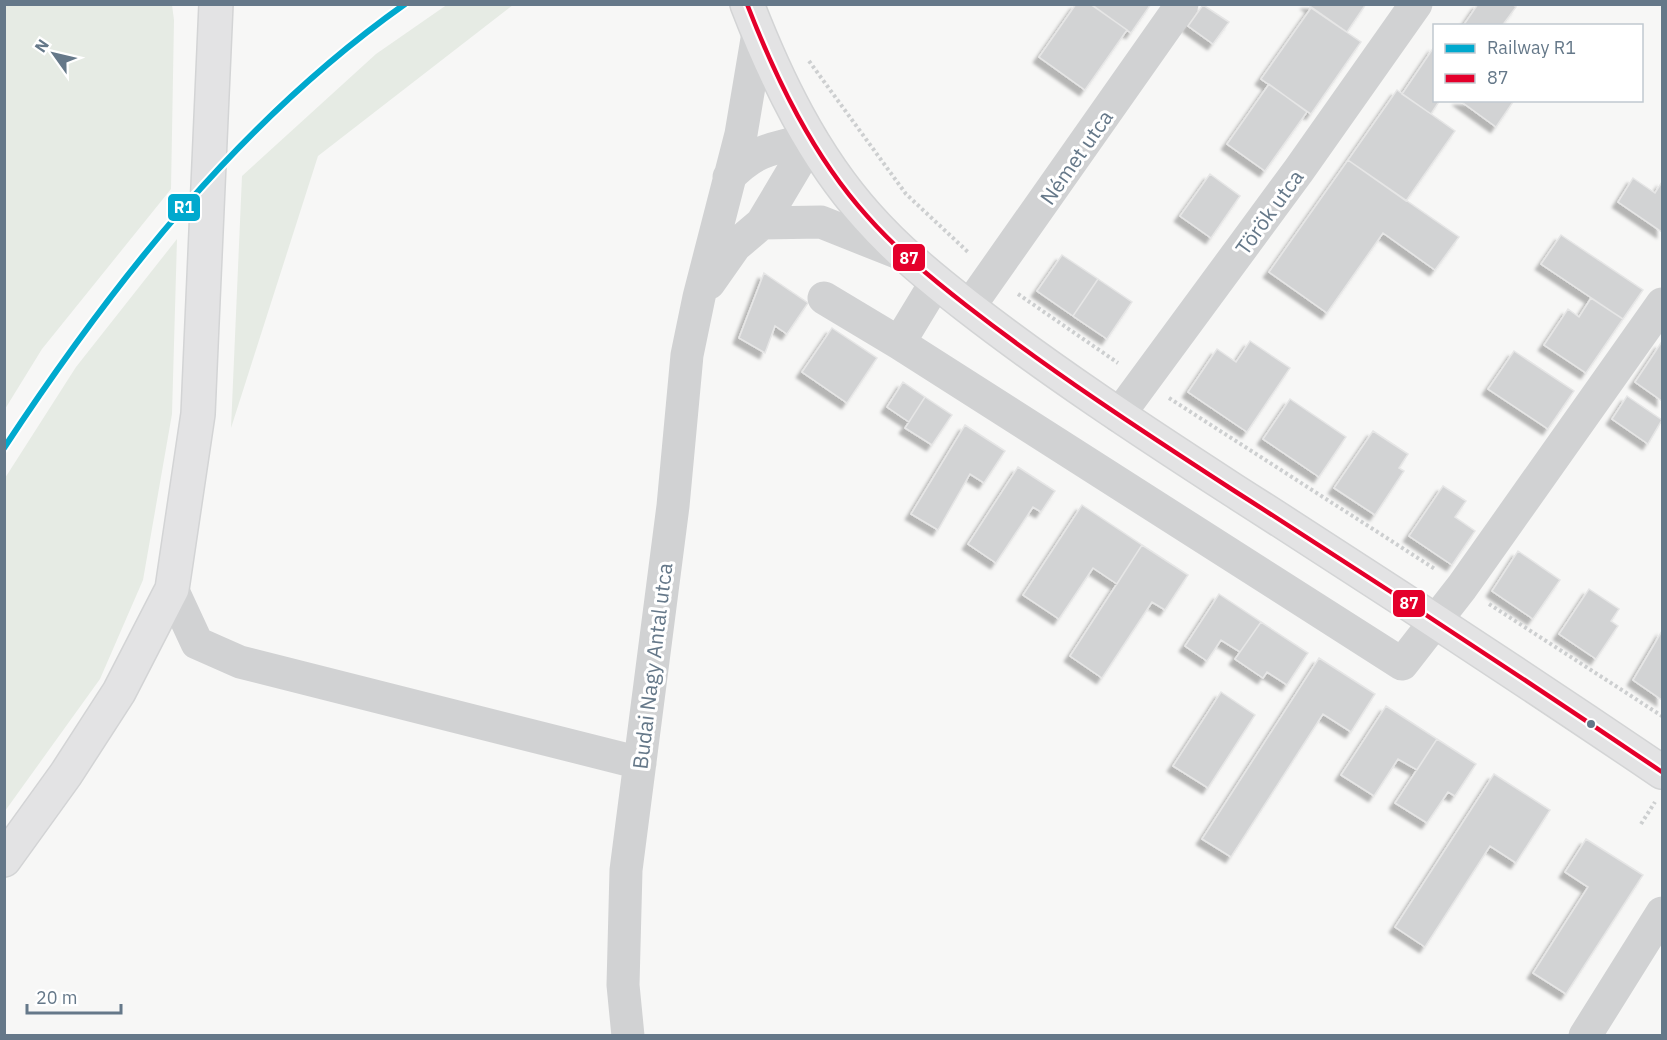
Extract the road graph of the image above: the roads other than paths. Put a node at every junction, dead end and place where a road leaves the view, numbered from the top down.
1 (216, 4) edge
2 (1182, 4) edge
3 (1416, 4) edge
4 (753, 19) edge
5 (812, 139) junction
6 (729, 177) junction
7 (762, 224) junction
8 (904, 255) junction
9 (936, 282) junction
10 (699, 297) junction
11 (824, 298) dead end
12 (1662, 303) edge
13 (969, 307) junction
14 (899, 343) junction
15 (1118, 416) junction
16 (172, 589) junction
17 (1437, 621) junction
18 (640, 763) junction
19 (1660, 785) edge
20 (4, 860) edge
21 (1662, 913) edge
22 (628, 1035) edge
23 (1585, 1035) edge

1 - 16 main road
2 - 13 street, Német utca
3 - 15 street, Török utca
4 - 5 main road
4 - 6 street, Budai Nagy Antal utca
5 - 6 street
5 - 7 street, Budai Nagy Antal utca
5 - 8 main road
6 - 10 street, Budai Nagy Antal utca
7 - 8 street
7 - 10 street, Budai Nagy Antal utca
8 - 9 main road
9 - 13 main road
9 - 14 street
10 - 18 street, Budai Nagy Antal utca
11 - 14 street
12 - 17 street
13 - 15 main road
14 - 17 street
15 - 17 main road
16 - 18 street
16 - 20 main road
17 - 19 main road
18 - 22 street, Budai Nagy Antal utca
21 - 23 street

